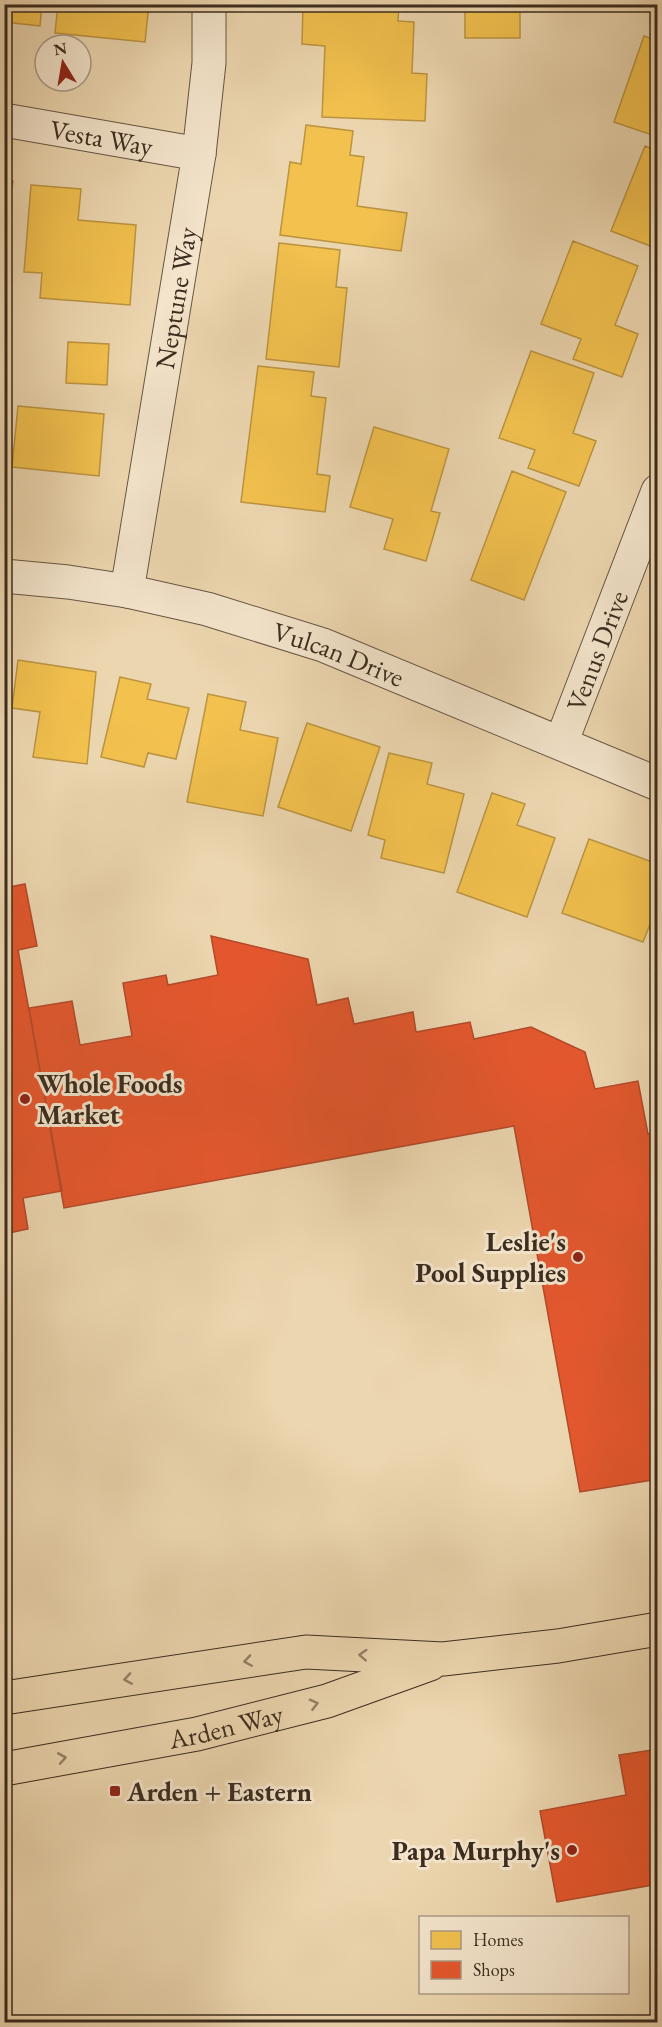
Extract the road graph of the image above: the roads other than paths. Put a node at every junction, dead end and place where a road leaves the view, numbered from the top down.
1 (209, 4) edge
2 (4, 120) edge
3 (198, 154) junction
4 (657, 491) edge
5 (4, 576) edge
6 (128, 591) junction
7 (561, 743) junction
8 (657, 784) edge
9 (657, 1629) edge
10 (443, 1659) junction
11 (4, 1698) edge
12 (4, 1768) edge

1 - 3 street, Neptune Way
2 - 3 street, Vesta Way
3 - 6 street, Neptune Way
4 - 7 street, Venus Drive
5 - 6 street, Vulcan Drive
6 - 7 street, Vulcan Drive
7 - 8 street, Vulcan Drive
9 - 10 main road, Arden Way
10 -> 11 main road, Arden Way
12 -> 10 main road, Arden Way

